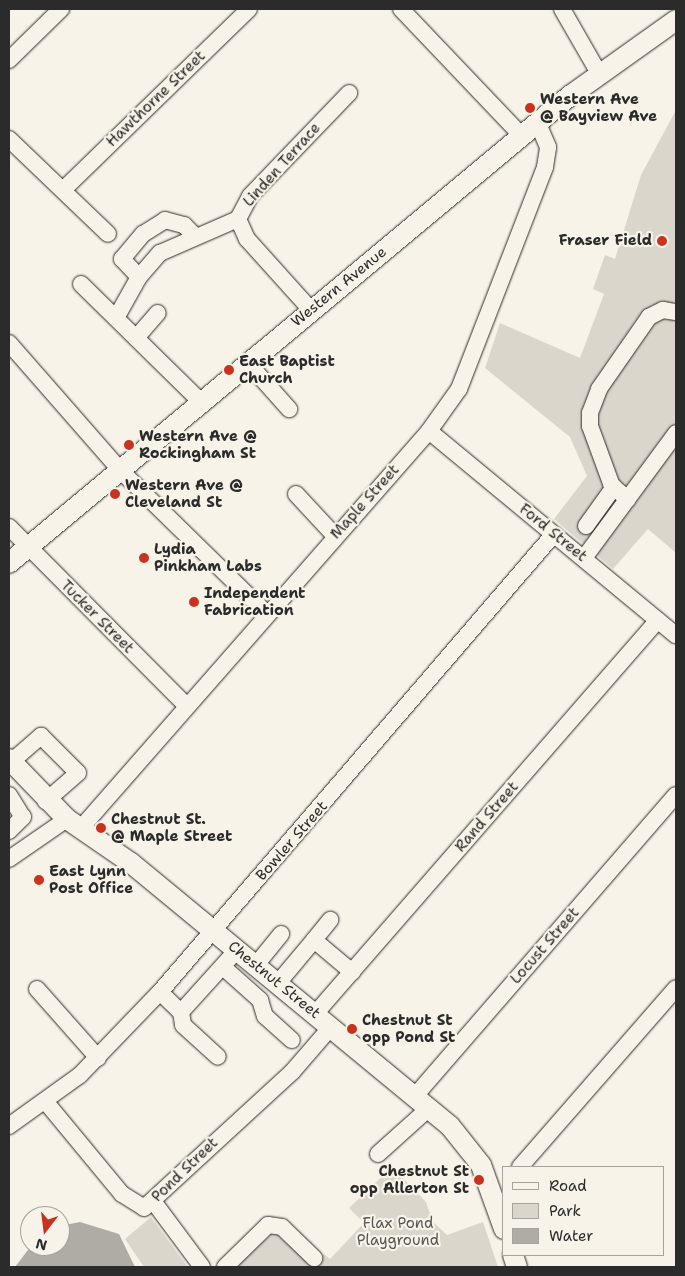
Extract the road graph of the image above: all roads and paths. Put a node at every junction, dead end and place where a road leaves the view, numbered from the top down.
1 (61, 9) edge
2 (249, 9) edge
3 (401, 9) edge
4 (562, 9) edge
5 (676, 20) edge
6 (9, 60) edge
7 (600, 74) junction
8 (350, 93) dead end
9 (538, 123) junction
10 (522, 136) junction
11 (9, 139) edge
12 (64, 189) junction
13 (238, 219) junction
14 (108, 234) dead end
15 (194, 235) junction
16 (140, 277) junction
17 (81, 284) dead end
18 (311, 310) junction
19 (676, 312) edge
20 (158, 313) dead end
21 (116, 318) junction
22 (136, 338) junction
23 (9, 343) edge
24 (248, 363) junction
25 (201, 402) junction
26 (289, 409) dead end
27 (429, 431) junction
28 (676, 433) edge
29 (120, 470) junction
30 (614, 487) junction
31 (296, 494) dead end
32 (628, 499) junction
33 (586, 526) dead end
34 (9, 527) edge
35 (554, 534) junction
36 (335, 536) junction
37 (28, 548) junction
38 (584, 558) junction
39 (9, 563) edge
40 (267, 614) junction
41 (658, 620) junction
42 (676, 634) edge
43 (187, 706) junction
44 (11, 766) edge
45 (9, 795) edge
46 (676, 795) edge
47 (46, 801) junction
48 (74, 823) junction
49 (9, 832) edge
50 (9, 859) edge
51 (330, 920) dead end
52 (213, 931) junction
53 (281, 934) dead end
54 (314, 940) junction
55 (237, 950) junction
56 (256, 965) junction
57 (223, 967) junction
58 (352, 972) junction
59 (278, 983) junction
60 (676, 988) edge
61 (37, 989) dead end
62 (160, 992) junction
63 (181, 1012) junction
64 (316, 1014) junction
65 (331, 1028) junction
66 (292, 1040) dead end
67 (218, 1057) dead end
68 (98, 1058) junction
69 (45, 1101) junction
70 (422, 1102) junction
71 (9, 1126) edge
72 (378, 1154) dead end
73 (521, 1166) edge
74 (498, 1191) edge
75 (154, 1201) junction
76 (502, 1216) edge
77 (314, 1258) dead end
78 (202, 1267) edge
79 (225, 1267) edge

1 - 6 street
2 - 12 street, Hawthorne Street
3 - 10 street
4 - 7 street
5 - 7 main road, Western Avenue
7 - 9 main road, Western Avenue
8 - 13 street, Linden Terrace
9 - 10 main road, Western Avenue
9 - 27 street, Maple Street
10 - 18 main road, Western Avenue
11 - 12 street
12 - 14 street
13 - 15 street
13 - 18 street, Linden Terrace
15 - 16 street
15 - 16 street
16 - 21 street
17 - 21 street
18 - 24 main road, Western Avenue
19 - 30 street
20 - 22 street
21 - 22 street
22 - 25 street
23 - 29 street
24 - 25 main road, Western Avenue
24 - 26 street
25 - 29 main road, Western Avenue
27 - 35 street, Ford Street
27 - 36 street, Maple Street
28 - 32 street
29 - 37 main road, Western Avenue
29 - 40 street
30 - 32 street
30 - 33 street
31 - 36 street
32 - 38 street
34 - 37 street, Tucker Street
35 - 38 street, Ford Street
35 - 52 street, Bowler Street
36 - 40 street, Maple Street
37 - 39 main road, Western Avenue
37 - 43 street, Tucker Street
38 - 41 street, Ford Street
40 - 43 street, Maple Street
41 - 42 street, Ford Street
41 - 58 street, Rand Street
43 - 48 street, Maple Street
44 - 47 main road, Chestnut Street
44 - 47 street
45 - 49 street
46 - 70 street, Locust Street
47 - 48 main road, Chestnut Street
48 - 50 street, Maple Street
48 - 52 main road, Chestnut Street
51 - 54 street
52 - 55 main road, Chestnut Street
52 - 62 street, Bowler Street
53 - 56 street
54 - 58 street
54 - 59 street
55 - 56 main road, Chestnut Street
55 - 57 street
56 - 59 main road, Chestnut Street
57 - 63 street
57 - 66 street
58 - 64 street, Rand Street
59 - 64 main road, Chestnut Street
60 - 73 street
61 - 68 street
62 - 63 street
62 - 68 street, Bowler Street
63 - 67 street
64 - 65 main road, Chestnut Street
65 - 70 main road, Chestnut Street
65 - 75 street, Pond Street
68 - 69 street, Bowler Street
69 - 71 street, Bowler Street
69 - 75 street, Pond Street
70 - 72 street, Locust Street
70 - 74 main road, Chestnut Street
74 - 76 main road, Chestnut Street
75 - 78 street
77 - 79 street

